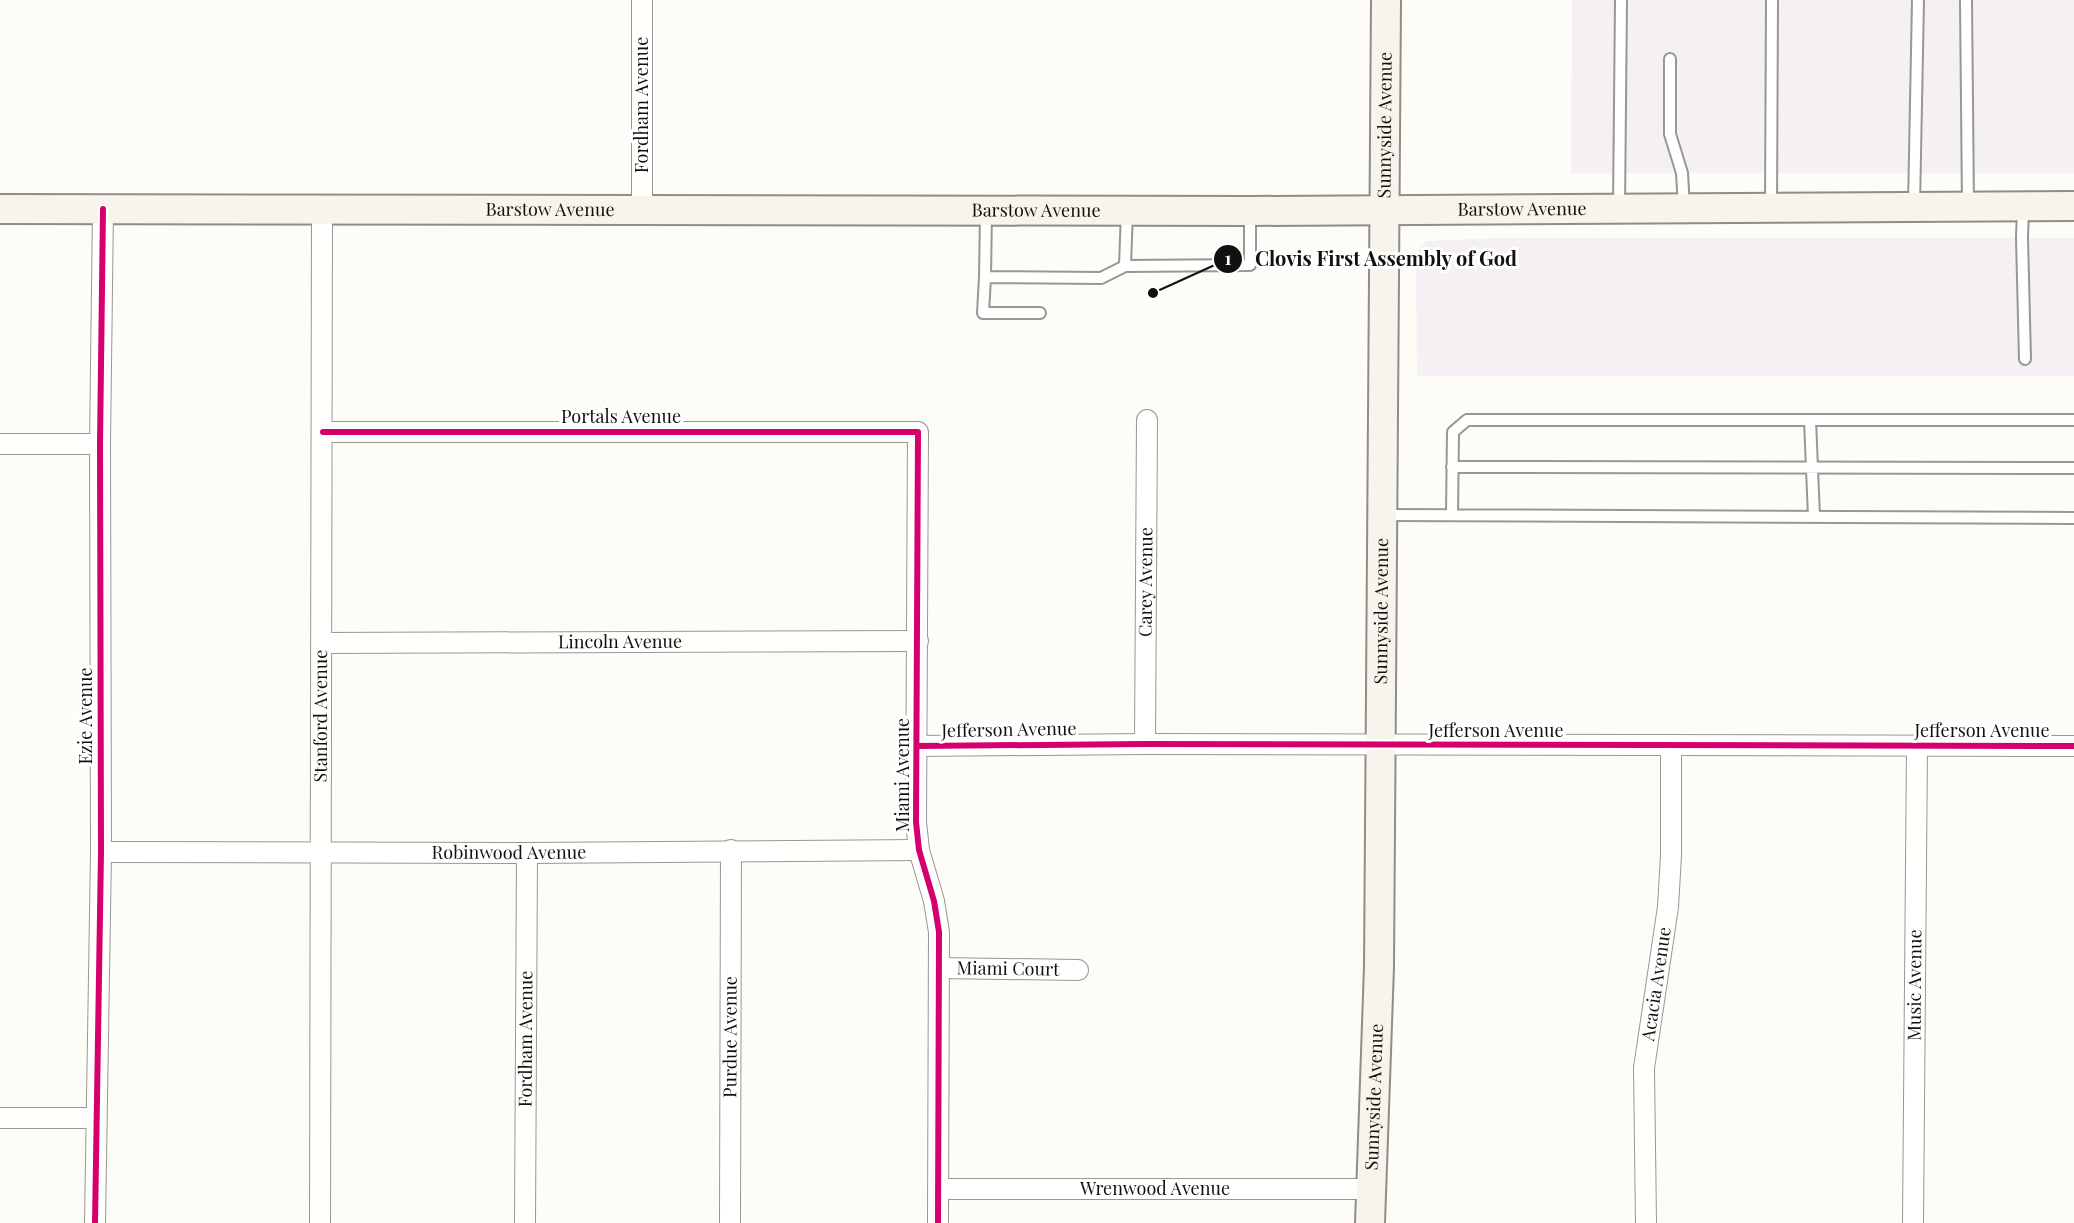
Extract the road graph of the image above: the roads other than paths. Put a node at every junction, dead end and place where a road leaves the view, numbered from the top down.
1 (642, 0) edge
2 (1386, 0) edge
3 (1621, 0) edge
4 (1772, 0) edge
5 (1918, 0) edge
6 (1966, 0) edge
7 (1670, 60) dead end
8 (2023, 206) junction
9 (2074, 206) edge
10 (1771, 207) junction
11 (1914, 207) junction
12 (1968, 207) junction
13 (1619, 208) junction
14 (1684, 208) junction
15 (0, 209) edge
16 (103, 209) junction
17 (642, 209) junction
18 (1385, 209) junction
19 (322, 210) junction
20 (986, 210) junction
21 (1127, 210) junction
22 (1251, 211) junction
23 (1125, 266) junction
24 (985, 278) junction
25 (1040, 313) dead end
26 (2025, 358) dead end
27 (1147, 420) dead end
28 (1810, 420) junction
29 (2074, 420) edge
30 (323, 432) junction
31 (918, 432) joint
32 (0, 444) edge
33 (100, 444) junction
34 (1452, 467) junction
35 (1812, 468) junction
36 (2074, 468) edge
37 (1381, 515) junction
38 (1452, 515) junction
39 (1814, 517) junction
40 (2074, 518) edge
41 (918, 641) junction
42 (322, 643) junction
43 (1145, 744) junction
44 (1917, 745) junction
45 (917, 746) junction
46 (1382, 746) junction
47 (1671, 746) junction
48 (2074, 746) edge
49 (731, 850) junction
50 (919, 850) junction
51 (321, 851) junction
52 (101, 852) junction
53 (527, 853) junction
54 (939, 968) junction
55 (1078, 970) dead end
56 (0, 1118) edge
57 (96, 1118) junction
58 (939, 1189) junction
59 (1371, 1189) junction
60 (95, 1223) edge
61 (320, 1223) edge
62 (525, 1223) edge
63 (730, 1223) edge
64 (939, 1223) edge
65 (1370, 1223) edge
66 (1646, 1223) edge
67 (1913, 1223) edge

1 - 17 street, Fordham Avenue
2 - 18 main road, Sunnyside Avenue
3 - 13 lane
4 - 10 lane
5 - 11 lane
6 - 12 lane
7 - 14 lane
8 - 9 main road, Barstow Avenue
8 - 12 main road, Barstow Avenue
8 - 26 lane
10 - 11 main road, Barstow Avenue
10 - 14 main road, Barstow Avenue
11 - 12 main road, Barstow Avenue
13 - 14 main road, Barstow Avenue
13 - 18 main road, Barstow Avenue
15 - 16 main road, Barstow Avenue
16 - 19 main road, Barstow Avenue
16 - 33 street, Ezie Avenue
17 - 19 main road, Barstow Avenue
17 - 20 main road, Barstow Avenue
18 - 22 main road, Barstow Avenue
18 - 37 main road, Sunnyside Avenue
19 - 30 street, Stanford Avenue
20 - 21 main road, Barstow Avenue
20 - 24 lane
21 - 22 main road, Barstow Avenue
21 - 23 lane
22 - 23 lane
23 - 24 lane
24 - 25 lane
27 - 43 street, Carey Avenue
28 - 29 lane
28 - 34 lane
28 - 35 lane
30 - 31 street, Portals Avenue
30 - 42 street, Stanford Avenue
31 - 41 street, Miami Avenue
32 - 33 street
33 - 52 street, Ezie Avenue
34 - 35 lane
34 - 38 lane
35 - 36 lane
35 - 39 lane
37 - 38 lane
37 - 46 main road, Sunnyside Avenue
38 - 39 lane
39 - 40 lane
41 - 42 street, Lincoln Avenue
41 - 45 street, Miami Avenue
42 - 51 street, Stanford Avenue
43 - 45 street, Jefferson Avenue
43 - 46 street, Jefferson Avenue
44 - 47 street, Jefferson Avenue
44 - 48 street, Jefferson Avenue
44 - 67 street, Music Avenue
45 - 50 street, Miami Avenue
46 - 47 street, Jefferson Avenue
46 - 59 main road, Sunnyside Avenue
47 - 66 street, Acacia Avenue
49 - 50 street, Robinwood Avenue
49 - 53 street, Robinwood Avenue
49 - 63 street, Purdue Avenue
50 - 54 street, Miami Avenue
51 - 52 street, Robinwood Avenue
51 - 53 street, Robinwood Avenue
51 - 61 street, Stanford Avenue
52 - 57 street, Ezie Avenue
53 - 62 street, Fordham Avenue
54 - 55 street, Miami Court
54 - 58 street, Miami Avenue
56 - 57 street
57 - 60 street, Ezie Avenue
58 - 59 street, Wrenwood Avenue
58 - 64 street, Miami Avenue
59 - 65 main road, Sunnyside Avenue

